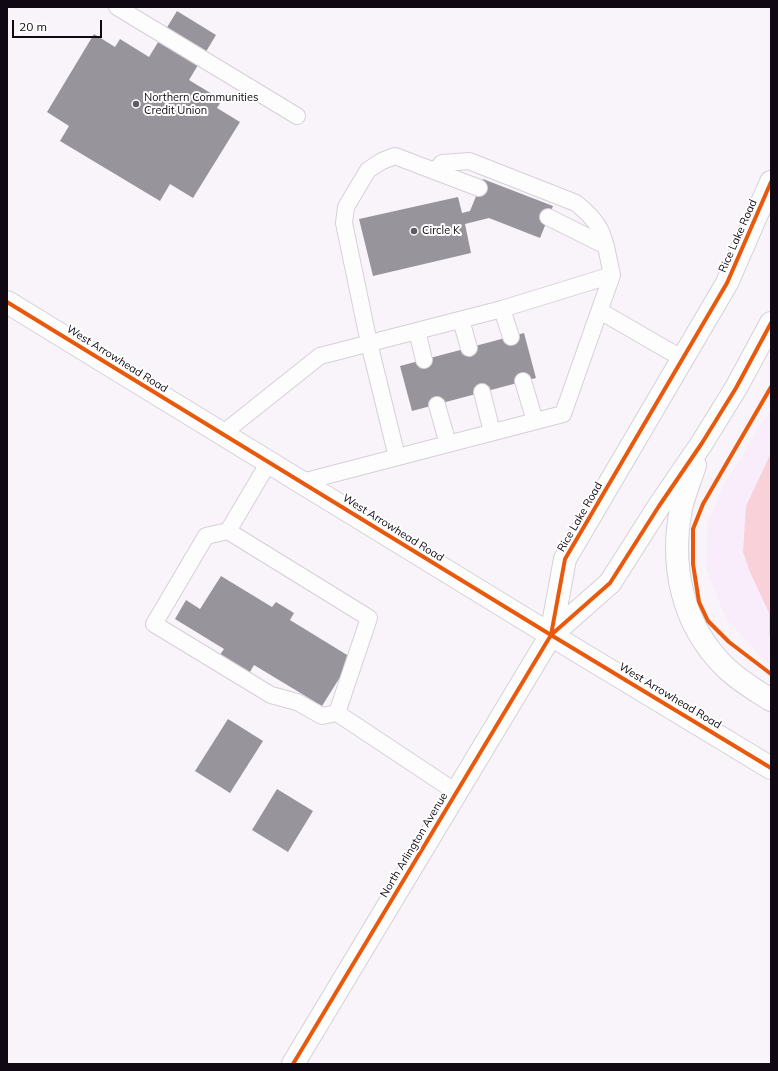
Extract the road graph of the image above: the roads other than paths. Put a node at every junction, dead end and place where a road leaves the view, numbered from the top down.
1 (117, 7) edge
2 (297, 116) dead end
3 (435, 171) junction
4 (771, 182) edge
5 (479, 188) dead end
6 (548, 217) dead end
7 (606, 246) junction
8 (612, 275) junction
9 (7, 302) edge
10 (502, 309) junction
11 (600, 311) junction
12 (461, 320) junction
13 (771, 323) edge
14 (417, 331) junction
15 (510, 336) dead end
16 (369, 343) junction
17 (469, 348) dead end
18 (683, 359) junction
19 (424, 360) dead end
20 (523, 381) dead end
21 (482, 392) dead end
22 (437, 405) dead end
23 (535, 421) junction
24 (492, 432) junction
25 (222, 434) junction
26 (702, 443) junction
27 (448, 444) junction
28 (397, 457) junction
29 (269, 462) junction
30 (302, 482) junction
31 (228, 530) junction
32 (551, 635) junction
33 (771, 700) edge
34 (337, 713) junction
35 (771, 768) edge
36 (456, 792) junction
37 (293, 1064) edge

1 - 2 lane
3 - 5 lane
3 - 7 lane
3 - 16 lane
4 - 18 main road, Rice Lake Road
6 - 7 lane
7 - 8 lane
8 - 10 lane
8 - 11 lane
9 - 25 main road, West Arrowhead Road
10 - 12 lane
10 - 15 lane
11 - 18 lane
11 - 23 lane
12 - 14 lane
12 - 17 lane
13 - 26 main road
14 - 16 lane
14 - 19 lane
16 - 25 lane
16 - 28 lane
18 - 32 main road, Rice Lake Road
20 - 23 lane
21 - 24 lane
22 - 27 lane
23 - 24 lane
24 - 27 lane
25 - 29 main road, West Arrowhead Road
26 - 32 main road
26 - 33 main road
27 - 28 lane
28 - 30 lane
29 - 30 main road, West Arrowhead Road
29 - 31 lane
30 - 32 main road, West Arrowhead Road
31 - 34 lane
31 - 34 lane
32 - 35 main road, West Arrowhead Road
32 - 36 main road, North Arlington Avenue
34 - 36 lane
36 - 37 main road, North Arlington Avenue

